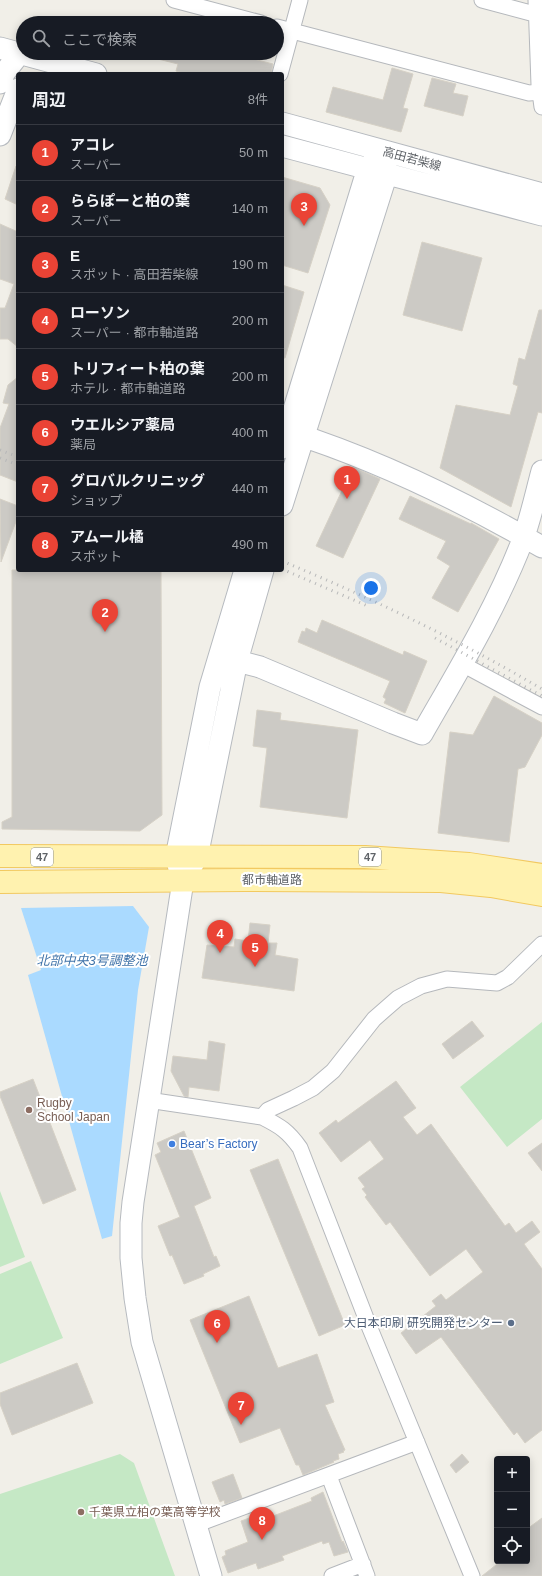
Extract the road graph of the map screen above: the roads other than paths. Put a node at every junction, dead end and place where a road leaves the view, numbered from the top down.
1 (174, 0) edge
2 (300, 0) edge
3 (482, 0) edge
4 (538, 10) edge
5 (235, 16) edge
6 (284, 29) edge
7 (0, 48) edge
8 (16, 52) edge
9 (16, 60) edge
10 (45, 60) edge
11 (281, 60) edge
12 (89, 72) edge
13 (280, 72) edge
14 (9, 75) edge
15 (16, 94) edge
16 (541, 99) edge
17 (284, 125) edge
18 (0, 135) edge
19 (284, 147) edge
20 (384, 151) junction
21 (378, 171) junction
22 (542, 194) edge
23 (542, 215) edge
24 (291, 439) edge
25 (542, 471) edge
26 (284, 491) edge
27 (524, 536) junction
28 (542, 547) edge
29 (244, 572) edge
30 (262, 572) edge
31 (237, 661) junction
32 (462, 664) junction
33 (542, 707) edge
34 (0, 856) edge
35 (176, 857) junction
36 (197, 857) junction
37 (542, 875) edge
38 (183, 881) junction
39 (0, 882) edge
40 (542, 895) edge
41 (542, 944) edge
42 (148, 1100) junction
43 (262, 1117) junction
44 (417, 1442) junction
45 (329, 1476) junction
46 (195, 1525) junction
47 (365, 1570) edge
48 (211, 1576) edge
49 (332, 1576) edge
50 (472, 1576) edge

1 - 5 street
2 - 6 street
3 - 4 street
4 - 16 street
6 - 16 street
7 - 8 street
9 - 14 street
10 - 12 street
11 - 13 street
15 - 18 street
17 - 20 street, 高田若柴線
19 - 21 street, 高田若柴線
20 - 21 street
20 - 22 street, 高田若柴線
21 - 23 street, 高田若柴線
21 - 24 street
24 - 26 street
24 - 27 street
25 - 27 street
27 - 28 street
27 - 32 street
29 - 35 street
30 - 31 street
31 - 32 street
31 - 36 street
32 - 33 street
34 - 35 main road, 都市軸道路 / 47
35 - 36 main road, 都市軸道路 / 47
35 - 38 street
36 - 37 main road, 都市軸道路 / 47
36 - 38 street
38 - 39 main road, 都市軸道路 / 47
38 - 40 main road, 都市軸道路 / 47
38 - 42 street
41 - 43 street
42 - 43 street
42 - 46 street
43 - 44 street
44 - 45 street
44 - 50 street
45 - 46 street
45 - 47 street
46 - 48 street
47 - 49 street

